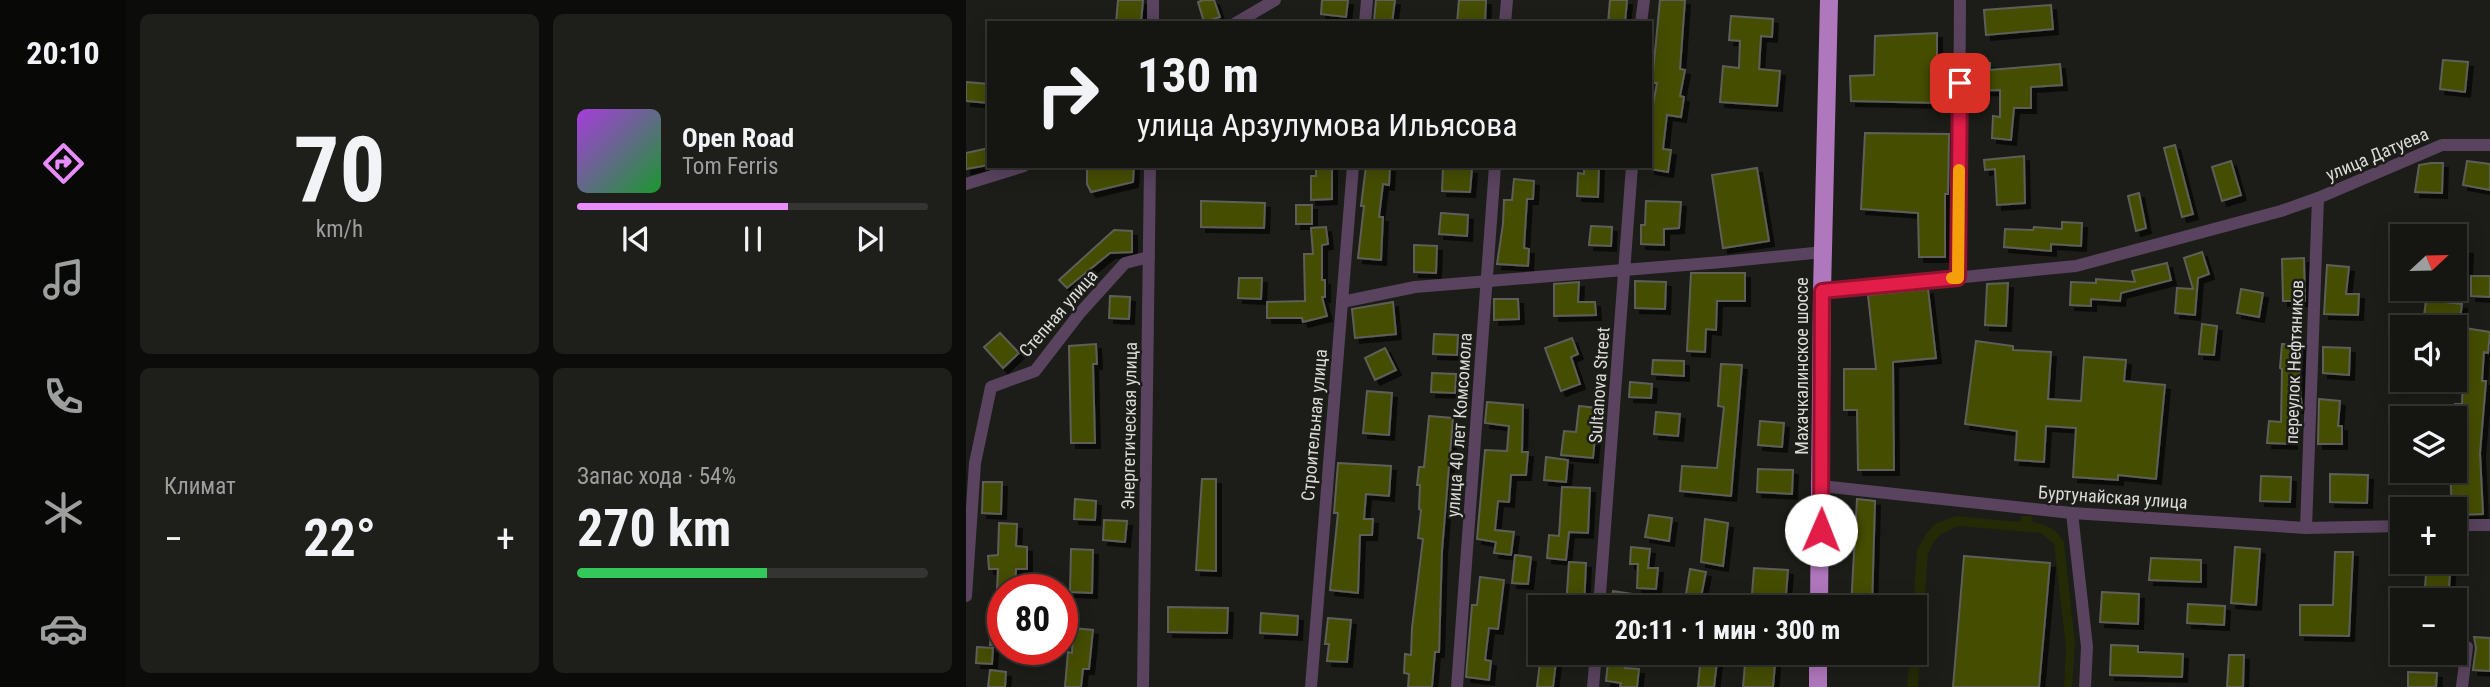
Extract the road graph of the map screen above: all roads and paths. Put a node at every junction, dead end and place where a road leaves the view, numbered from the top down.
1 (1153, 0) edge
2 (1275, 0) edge
3 (1367, 0) edge
4 (1507, 0) edge
5 (1644, 0) edge
6 (1829, 0) edge
7 (1961, 0) edge
8 (1153, 21) edge
9 (1239, 21) edge
10 (1365, 21) edge
11 (1505, 21) edge
12 (1642, 21) edge
13 (2490, 145) edge
14 (1018, 168) edge
15 (1150, 168) edge
16 (1353, 168) edge
17 (1496, 168) edge
18 (1632, 168) edge
19 (966, 184) edge
20 (2318, 198) junction
21 (1824, 251) junction
22 (1149, 257) junction
23 (1625, 271) junction
24 (1958, 278) junction
25 (1488, 280) junction
26 (1822, 291) junction
27 (1342, 302) junction
28 (1821, 486) junction
29 (2072, 513) junction
30 (2490, 525) edge
31 (2390, 526) edge
32 (2467, 526) edge
33 (2306, 528) junction
34 (1601, 595) edge
35 (1819, 595) edge
36 (966, 596) edge
37 (1595, 665) edge
38 (1818, 665) edge
39 (2465, 665) edge
40 (1143, 687) edge
41 (1311, 687) edge
42 (1457, 687) edge
43 (1593, 687) edge
44 (1818, 687) edge
45 (2085, 687) edge
46 (2462, 687) edge

1 - 8 street
2 - 9 street
3 - 10 street
4 - 11 street
5 - 12 street
6 - 21 highway, Махачкалинское шоссе
7 - 24 street
13 - 20 street, улица Датуева
14 - 19 street
15 - 22 street, Энергетическая улица
16 - 27 street, Строительная улица
17 - 25 street, улица 40 лет Комсомола
18 - 23 street, Sultanova Street
20 - 24 street, улица Датуева
20 - 33 street, переулок Нефтяников
21 - 23 street
21 - 26 highway, Махачкалинское шоссе
22 - 36 street, Степная улица
22 - 40 street, Энергетическая улица
23 - 25 street
23 - 34 street, Sultanova Street
24 - 26 street, улица Датуева
25 - 27 street
25 - 42 street, улица 40 лет Комсомола
26 - 28 highway, Махачкалинское шоссе
27 - 41 street, Строительная улица
28 - 29 street, Буртунайская улица
28 - 35 highway, Махачкалинское шоссе
29 - 33 street, Буртунайская улица
29 - 45 street
30 - 32 street
31 - 33 street, Буртунайская улица
37 - 43 street
38 - 44 highway
39 - 46 street

